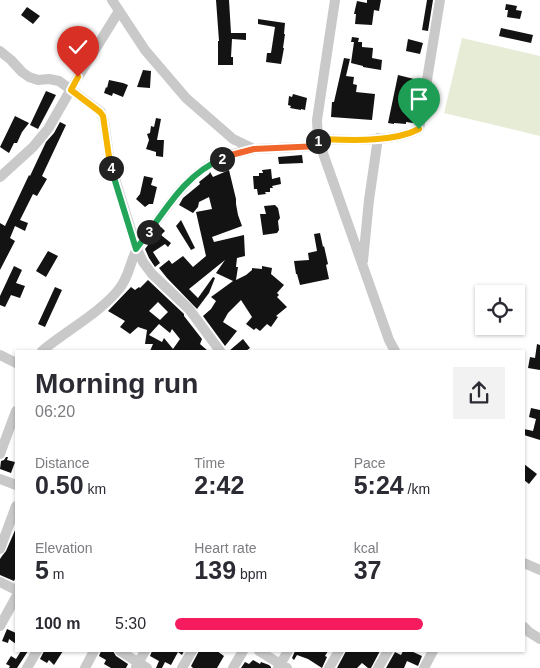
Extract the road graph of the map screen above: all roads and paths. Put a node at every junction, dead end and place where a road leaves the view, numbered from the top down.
1 (112, 0) edge
2 (334, 0) edge
3 (440, 0) edge
4 (119, 11) junction
5 (0, 51) edge
6 (71, 90) junction
7 (378, 138) junction
8 (319, 142) junction
9 (254, 149) junction
10 (0, 177) edge
11 (136, 249) junction
12 (362, 264) junction
13 (43, 350) edge
14 (219, 350) edge
15 (394, 350) edge
16 (0, 355) edge
17 (15, 362) edge
18 (14, 423) edge
19 (0, 454) edge
20 (0, 479) edge
21 (15, 485) edge
22 (15, 510) edge
23 (0, 550) edge
24 (525, 563) edge
25 (540, 570) edge
26 (0, 582) edge
27 (15, 590) edge
28 (15, 599) edge
29 (0, 626) edge
30 (526, 630) edge
31 (540, 639) edge
32 (37, 652) edge
33 (94, 652) edge
34 (121, 652) edge
35 (145, 652) edge
36 (191, 652) edge
37 (242, 652) edge
38 (260, 652) edge
39 (288, 652) edge
40 (338, 652) edge
41 (387, 652) edge
42 (432, 652) edge
43 (140, 666) edge
44 (282, 667) edge
45 (27, 668) edge
46 (86, 668) edge
47 (182, 668) edge
48 (233, 668) edge
49 (329, 668) edge
50 (378, 668) edge
51 (424, 668) edge

1 - 4 street
2 - 8 street
3 - 7 street
4 - 6 street
4 - 9 street
5 - 6 street
6 - 10 street
6 - 11 street
7 - 8 street
7 - 12 street
8 - 9 street
8 - 12 street
9 - 11 street
11 - 13 street
11 - 14 street
12 - 15 street
16 - 17 street
18 - 19 street
20 - 21 street
22 - 23 street
24 - 25 street
26 - 27 street
28 - 29 street
30 - 31 street
32 - 45 street
33 - 46 street
34 - 43 street
35 - 43 street
36 - 47 street
37 - 48 street
38 - 44 street
39 - 44 street
40 - 49 street
41 - 50 street
42 - 51 street

